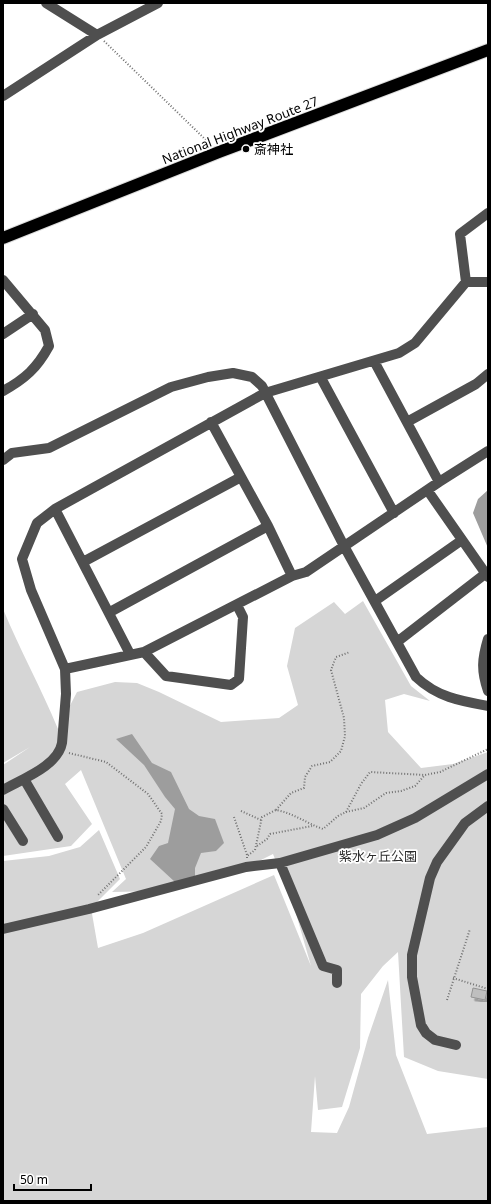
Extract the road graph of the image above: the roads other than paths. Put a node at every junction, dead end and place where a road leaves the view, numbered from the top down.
1 (46, 3) edge
2 (158, 3) edge
3 (97, 35) junction
4 (488, 50) edge
5 (3, 96) edge
6 (488, 213) edge
7 (3, 238) edge
8 (3, 280) edge
9 (466, 282) junction
10 (488, 282) edge
11 (33, 314) junction
12 (3, 334) edge
13 (374, 360) junction
14 (488, 374) edge
15 (321, 378) junction
16 (3, 391) edge
17 (265, 394) junction
18 (211, 422) junction
19 (407, 422) junction
20 (488, 451) edge
21 (3, 460) edge
22 (241, 477) junction
23 (439, 482) junction
24 (428, 491) junction
25 (55, 510) junction
26 (394, 513) junction
27 (268, 526) junction
28 (462, 540) junction
29 (344, 546) junction
30 (83, 562) junction
31 (487, 575) edge
32 (292, 576) junction
33 (375, 601) junction
34 (237, 605) junction
35 (110, 612) junction
36 (488, 639) edge
37 (397, 642) junction
38 (144, 652) junction
39 (130, 654) junction
40 (65, 669) junction
41 (488, 691) edge
42 (488, 706) edge
43 (488, 774) edge
44 (24, 779) junction
45 (3, 790) edge
46 (488, 806) edge
47 (3, 809) edge
48 (58, 837) dead end
49 (23, 842) dead end
50 (280, 863) junction
51 (3, 929) edge
52 (337, 983) dead end
53 (456, 1045) dead end

1 - 3 street
2 - 3 street
3 - 5 street
4 - 7 highway, National Highway Route 27
6 - 9 street
8 - 11 street
9 - 10 street
9 - 13 street
11 - 12 street
11 - 16 street
13 - 15 street
13 - 19 street
14 - 19 street
15 - 17 street
15 - 26 street
17 - 18 street
17 - 21 street
17 - 29 street
18 - 22 street
18 - 25 street
19 - 23 street
20 - 23 street
22 - 27 street
22 - 30 street
23 - 24 street
24 - 26 street
24 - 28 street
25 - 30 street
25 - 40 street
26 - 29 street
27 - 32 street
27 - 35 street
28 - 31 street
28 - 33 street
29 - 32 street
29 - 33 street
30 - 35 street
31 - 37 street
32 - 34 street
33 - 37 street
34 - 38 street
34 - 38 street
35 - 39 street
36 - 41 street
37 - 42 street
38 - 39 street
39 - 40 street
40 - 44 street
43 - 50 street
44 - 45 street
44 - 48 street
46 - 53 street
47 - 49 street
50 - 51 street
50 - 52 street

